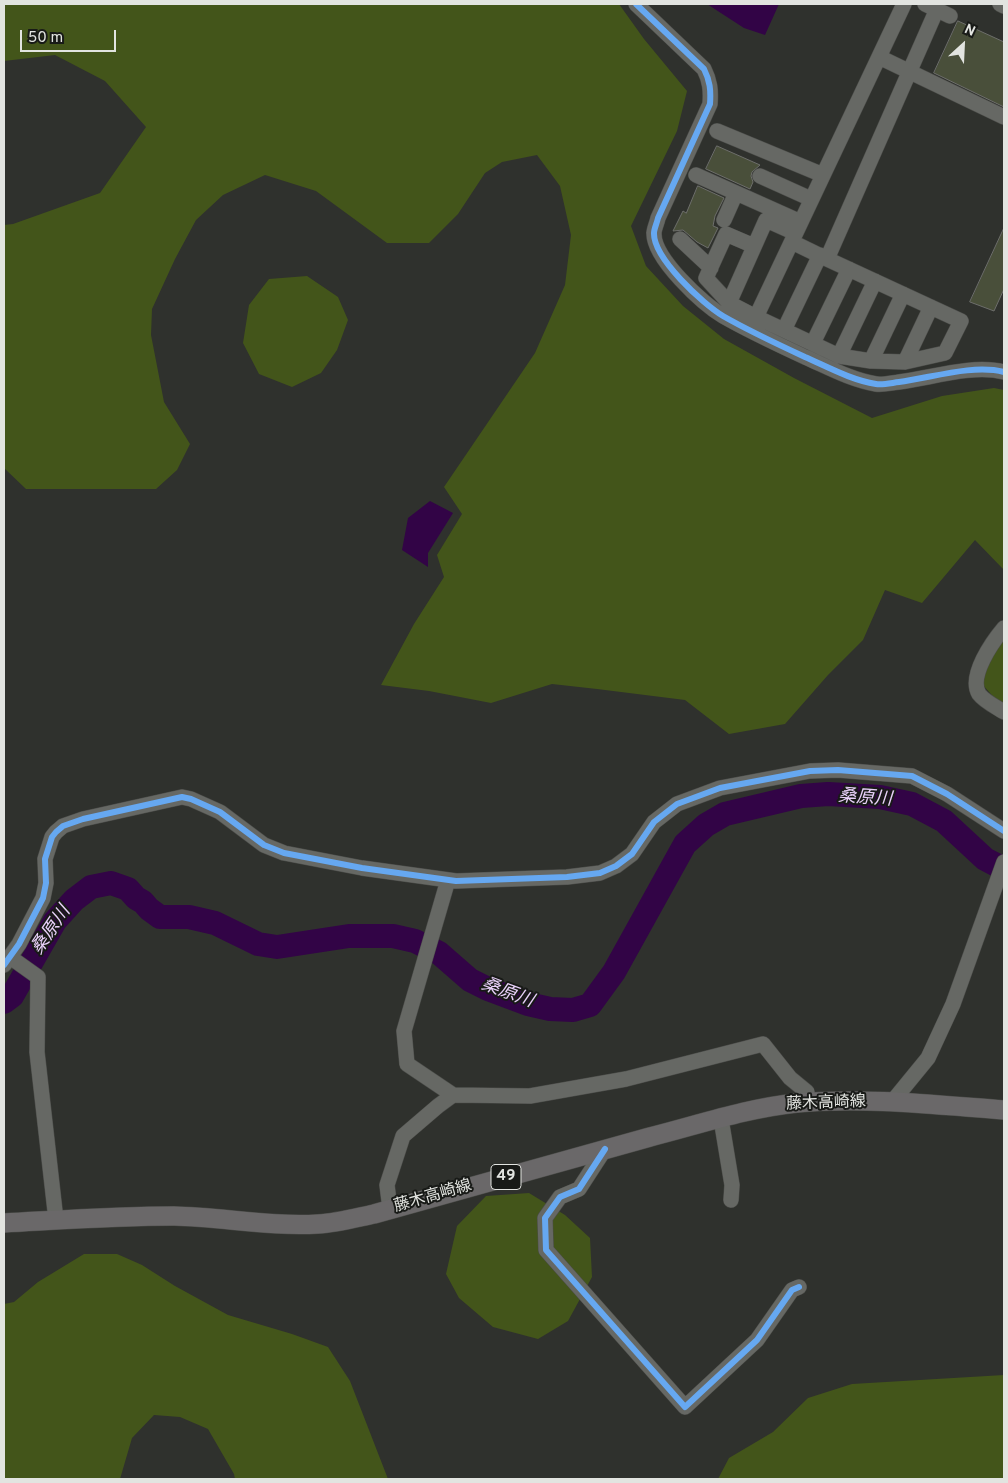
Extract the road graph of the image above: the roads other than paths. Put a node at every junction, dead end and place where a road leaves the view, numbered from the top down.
1 (636, 4) edge
2 (904, 4) edge
3 (1000, 4) edge
4 (1004, 6) edge
5 (937, 10) edge
6 (879, 57) junction
7 (910, 72) junction
8 (1004, 117) edge
9 (717, 131) dead end
10 (696, 175) dead end
11 (823, 175) junction
12 (760, 176) dead end
13 (736, 193) junction
14 (812, 199) junction
15 (724, 220) dead end
16 (796, 232) junction
17 (680, 239) dead end
18 (754, 246) junction
19 (824, 257) junction
20 (711, 268) junction
21 (849, 269) junction
22 (875, 281) junction
23 (903, 294) junction
24 (729, 303) junction
25 (931, 307) junction
26 (756, 317) junction
27 (784, 330) junction
28 (813, 343) junction
29 (840, 356) junction
30 (872, 361) junction
31 (904, 362) junction
32 (1004, 372) edge
33 (1004, 628) edge
34 (1004, 712) edge
35 (1004, 831) edge
36 (1004, 862) edge
37 (448, 880) junction
38 (7, 961) edge
39 (453, 1095) junction
40 (892, 1102) junction
41 (807, 1103) junction
42 (1004, 1110) edge
43 (721, 1119) junction
44 (605, 1149) junction
45 (731, 1200) dead end
46 (390, 1209) junction
47 (56, 1220) junction
48 (4, 1223) edge
49 (799, 1287) dead end

1 - 32 street
2 - 6 street
3 - 4 street
5 - 7 street
6 - 7 street
6 - 11 street
7 - 8 street
7 - 19 street
9 - 11 street
10 - 13 street
11 - 14 street
12 - 14 street
13 - 15 street
13 - 16 street
14 - 16 street
16 - 18 street
16 - 19 street
16 - 26 street
17 - 20 street
18 - 20 street
18 - 24 street
19 - 21 street
19 - 27 street
20 - 24 street
21 - 22 street
21 - 28 street
22 - 23 street
22 - 29 street
23 - 25 street
23 - 30 street
24 - 26 street
25 - 31 street
25 - 31 street
26 - 27 street
27 - 28 street
28 - 29 street
29 - 30 street
30 - 31 street
33 - 34 street
35 - 37 street
36 - 40 street
37 - 38 street
37 - 39 street
38 - 47 street
39 - 41 street
39 - 46 street
40 - 41 main road, 藤木高崎線 / 49
40 - 42 main road, 藤木高崎線 / 49
41 - 43 main road, 藤木高崎線 / 49
43 - 44 main road, 藤木高崎線 / 49
43 - 45 street
44 - 46 main road, 藤木高崎線 / 49
44 - 49 street
46 - 47 main road, 藤木高崎線 / 49
47 - 48 main road, 藤木高崎線 / 49

